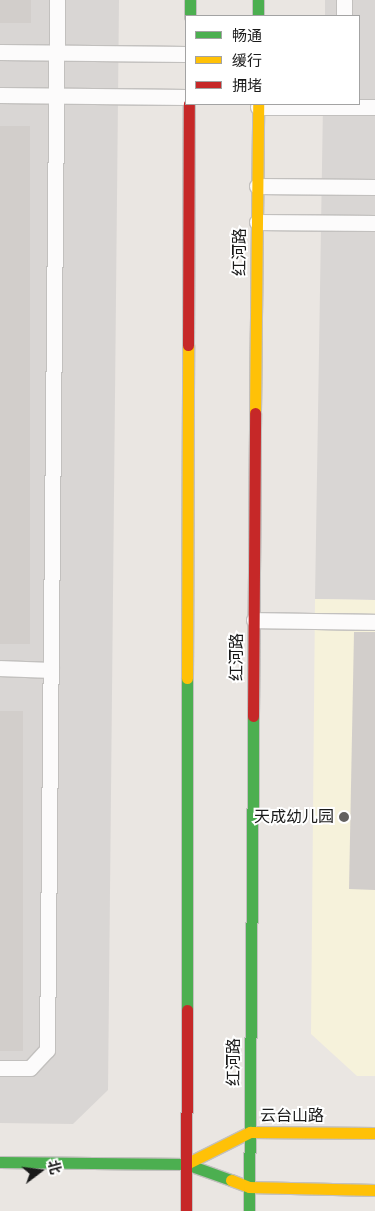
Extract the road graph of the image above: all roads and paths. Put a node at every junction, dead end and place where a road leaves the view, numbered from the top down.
1 (57, 0) edge
2 (190, 0) edge
3 (258, 0) edge
4 (344, 0) edge
5 (190, 15) edge
6 (258, 15) edge
7 (344, 15) edge
8 (0, 52) edge
9 (57, 53) junction
10 (185, 54) edge
11 (0, 95) edge
12 (56, 96) junction
13 (185, 97) edge
14 (189, 105) edge
15 (258, 105) edge
16 (342, 105) edge
17 (375, 107) edge
18 (257, 186) junction
19 (375, 187) edge
20 (257, 222) junction
21 (375, 224) edge
22 (254, 620) junction
23 (375, 622) edge
24 (0, 668) edge
25 (51, 670) junction
26 (0, 1068) edge
27 (250, 1132) junction
28 (375, 1132) edge
29 (0, 1162) edge
30 (186, 1164) junction
31 (249, 1187) junction
32 (375, 1190) edge
33 (186, 1211) edge
34 (249, 1211) edge

1 - 9 lane
2 - 5 street
3 - 6 street
4 - 7 lane
8 - 9 lane
9 - 10 lane
9 - 12 lane
11 - 12 lane
12 - 13 lane
12 - 25 lane
14 - 30 street
15 - 16 lane
15 - 18 street, 红河路
16 - 17 lane
18 - 19 lane
18 - 20 street, 红河路
20 - 21 lane
20 - 22 street, 红河路
22 - 23 lane
22 - 27 street, 红河路
24 - 25 lane
25 - 26 lane
27 - 28 street, 云台山路
27 - 30 street, 云台山路
27 - 31 street, 红河路
29 - 30 street, 云台山路
30 - 31 street, 云台山路
30 - 33 street
31 - 32 street, 云台山路
31 - 34 street, 红河路

